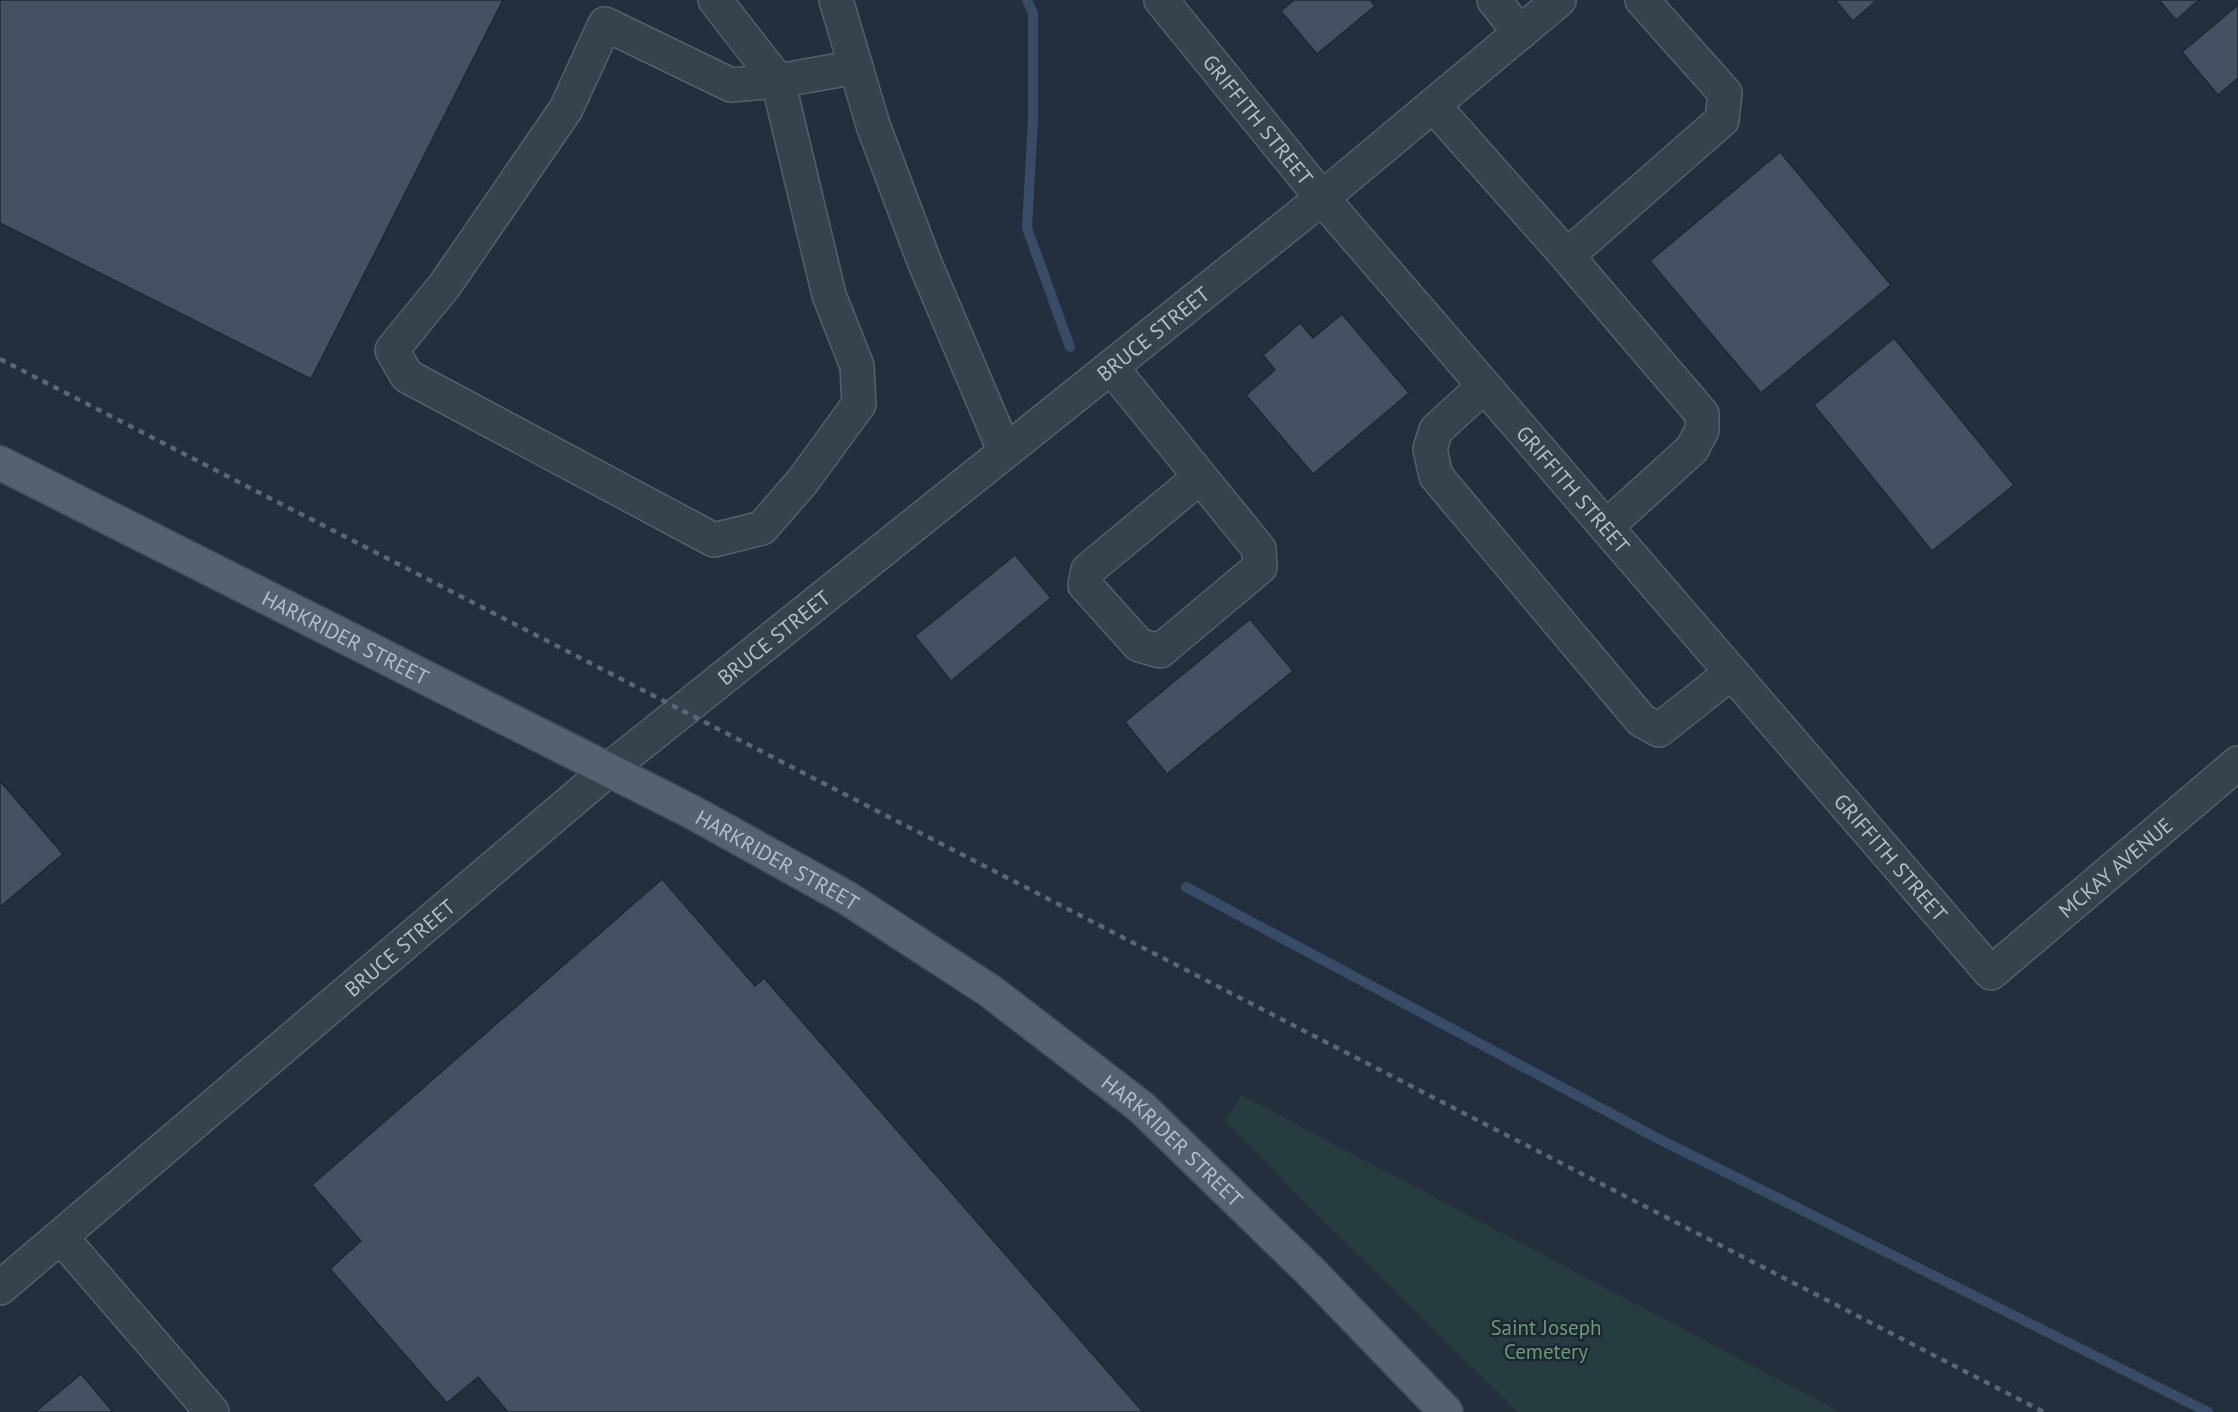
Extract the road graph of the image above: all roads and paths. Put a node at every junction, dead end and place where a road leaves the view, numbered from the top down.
1 (715, 0) edge
2 (836, 0) edge
3 (1161, 0) edge
4 (1494, 0) edge
5 (1559, 0) edge
6 (1642, 0) edge
7 (610, 12) edge
8 (1520, 33) junction
9 (856, 67) junction
10 (778, 81) junction
11 (1433, 105) junction
12 (1322, 198) junction
13 (1567, 256) junction
14 (1111, 367) junction
15 (1484, 386) junction
16 (1005, 452) junction
17 (0, 464) edge
18 (1200, 477) junction
19 (1606, 527) junction
20 (1731, 673) junction
21 (2238, 763) edge
22 (608, 770) junction
23 (1991, 973) joint
24 (61, 1237) junction
25 (0, 1288) edge
26 (212, 1412) edge
27 (1446, 1412) edge

1 - 10 street
2 - 9 street
3 - 12 street, GRIFFITH STREET
4 - 8 street
5 - 8 street, BRUCE STREET
6 - 13 street
7 - 10 street
7 - 10 street
8 - 11 street, BRUCE STREET
9 - 10 street
9 - 16 street
11 - 12 street, BRUCE STREET
11 - 13 street
12 - 14 street, BRUCE STREET
12 - 15 street, GRIFFITH STREET
13 - 19 street
14 - 16 street, BRUCE STREET
14 - 18 street
15 - 19 street, GRIFFITH STREET
15 - 20 street
16 - 22 street, BRUCE STREET
17 - 22 main road, HARKRIDER STREET
18 - 18 street
19 - 20 street, GRIFFITH STREET
20 - 23 street, GRIFFITH STREET
21 - 23 street, MCKAY AVENUE
22 - 24 street, BRUCE STREET
22 - 27 main road, HARKRIDER STREET
24 - 25 street, BRUCE STREET
24 - 26 street

